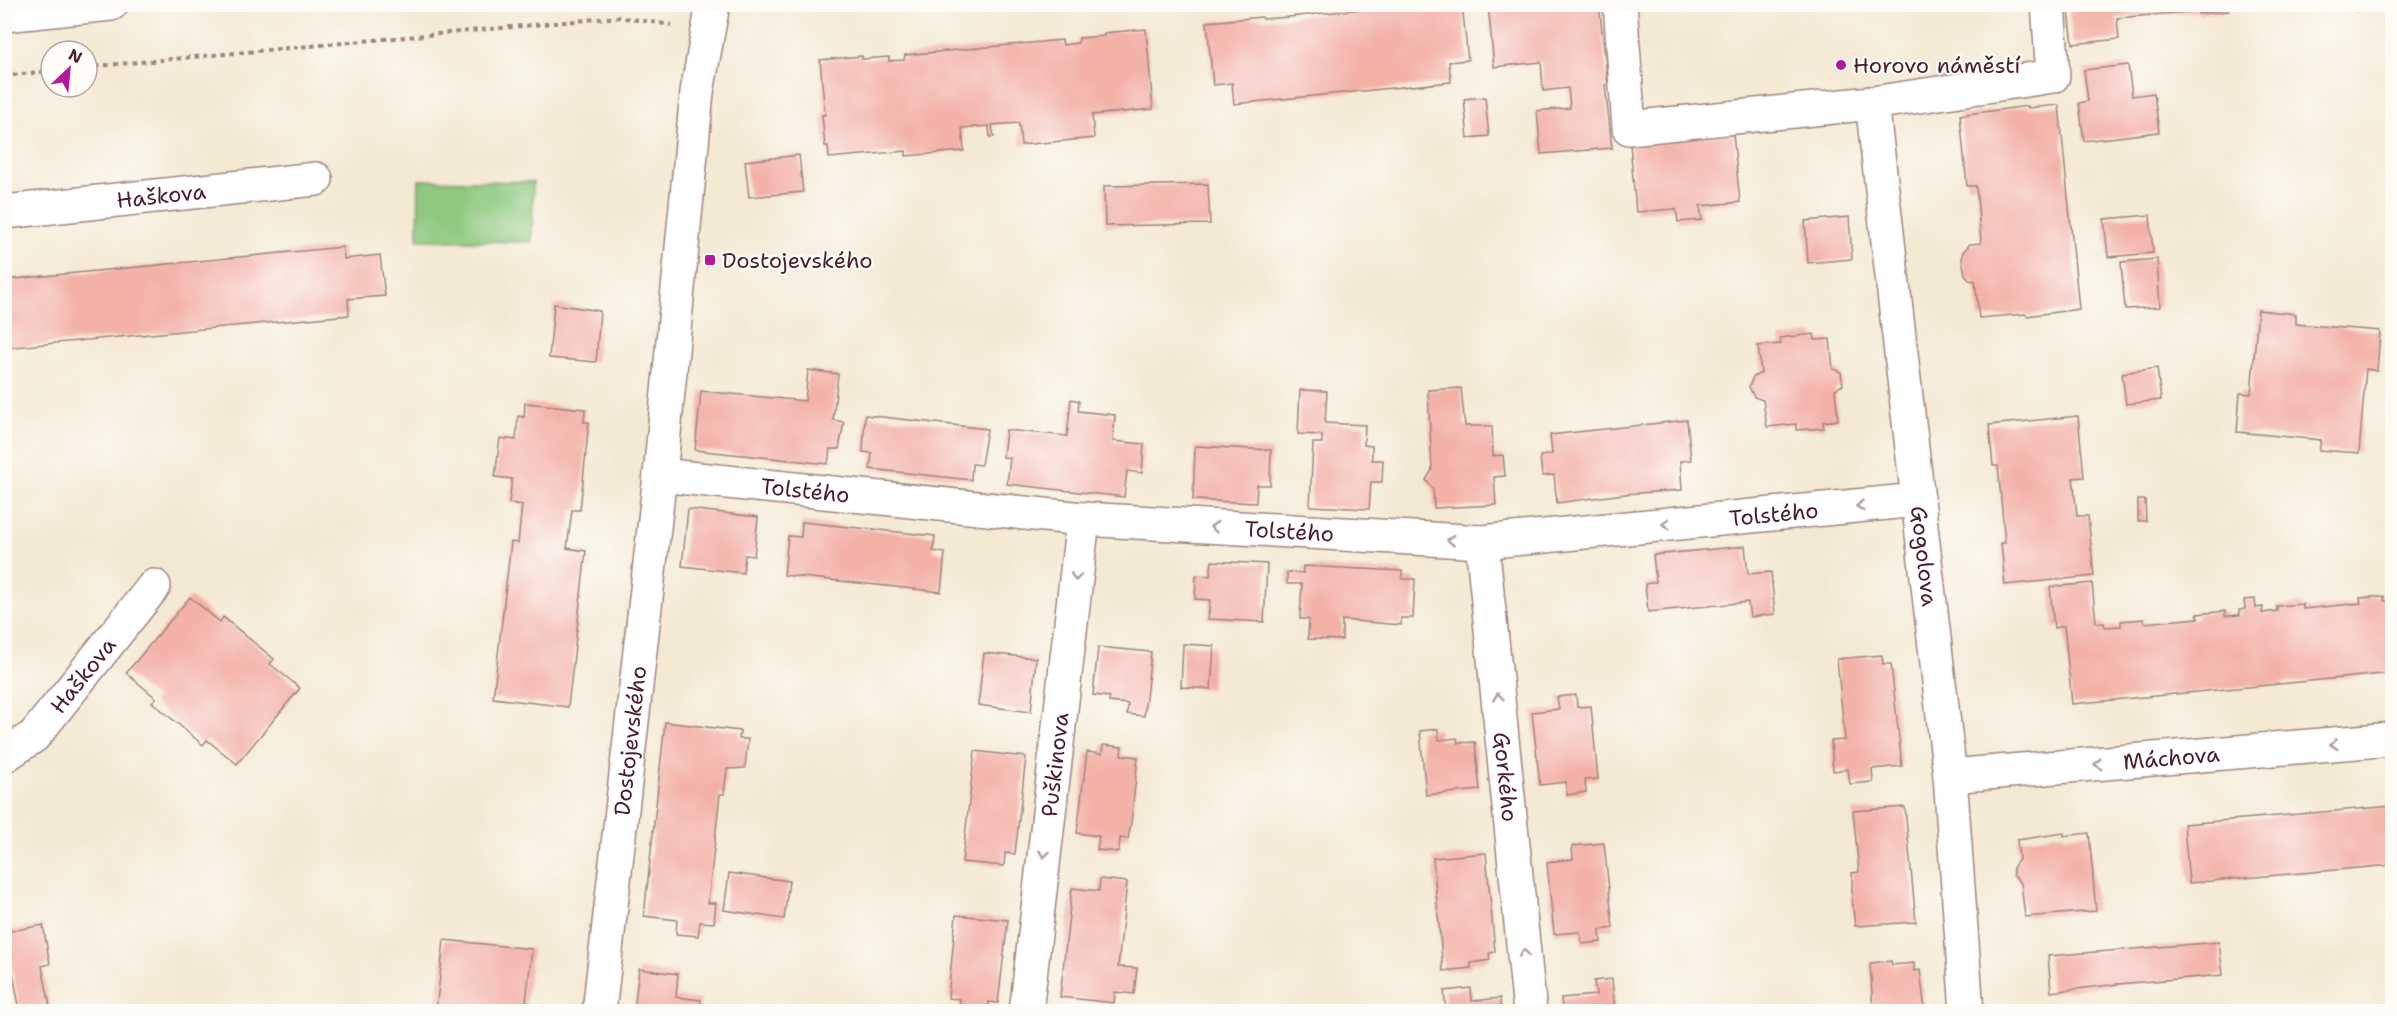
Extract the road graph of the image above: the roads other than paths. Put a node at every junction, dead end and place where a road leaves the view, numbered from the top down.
1 (111, 4) edge
2 (713, 4) edge
3 (1620, 4) edge
4 (2048, 4) edge
5 (4, 15) edge
6 (1872, 103) junction
7 (316, 179) dead end
8 (4, 212) edge
9 (660, 475) junction
10 (1918, 500) junction
11 (1083, 519) junction
12 (1482, 542) junction
13 (154, 586) dead end
14 (2392, 739) edge
15 (4, 756) edge
16 (1950, 776) junction
17 (599, 1011) edge
18 (1026, 1011) edge
19 (1530, 1011) edge
20 (1967, 1011) edge

1 - 5 street
2 - 9 street, Dostojevského
3 - 6 street
4 - 6 street
6 - 10 street, Gogolova
7 - 8 street, Haškova
9 - 11 street, Tolstého
9 - 17 street, Dostojevského
10 -> 12 street, Tolstého
10 - 16 street, Gogolova
12 -> 11 street, Tolstého
11 -> 18 street, Puškinova
19 -> 12 street, Gorkého
13 - 15 street, Haškova
14 -> 16 street, Máchova
16 - 20 street, Gogolova

